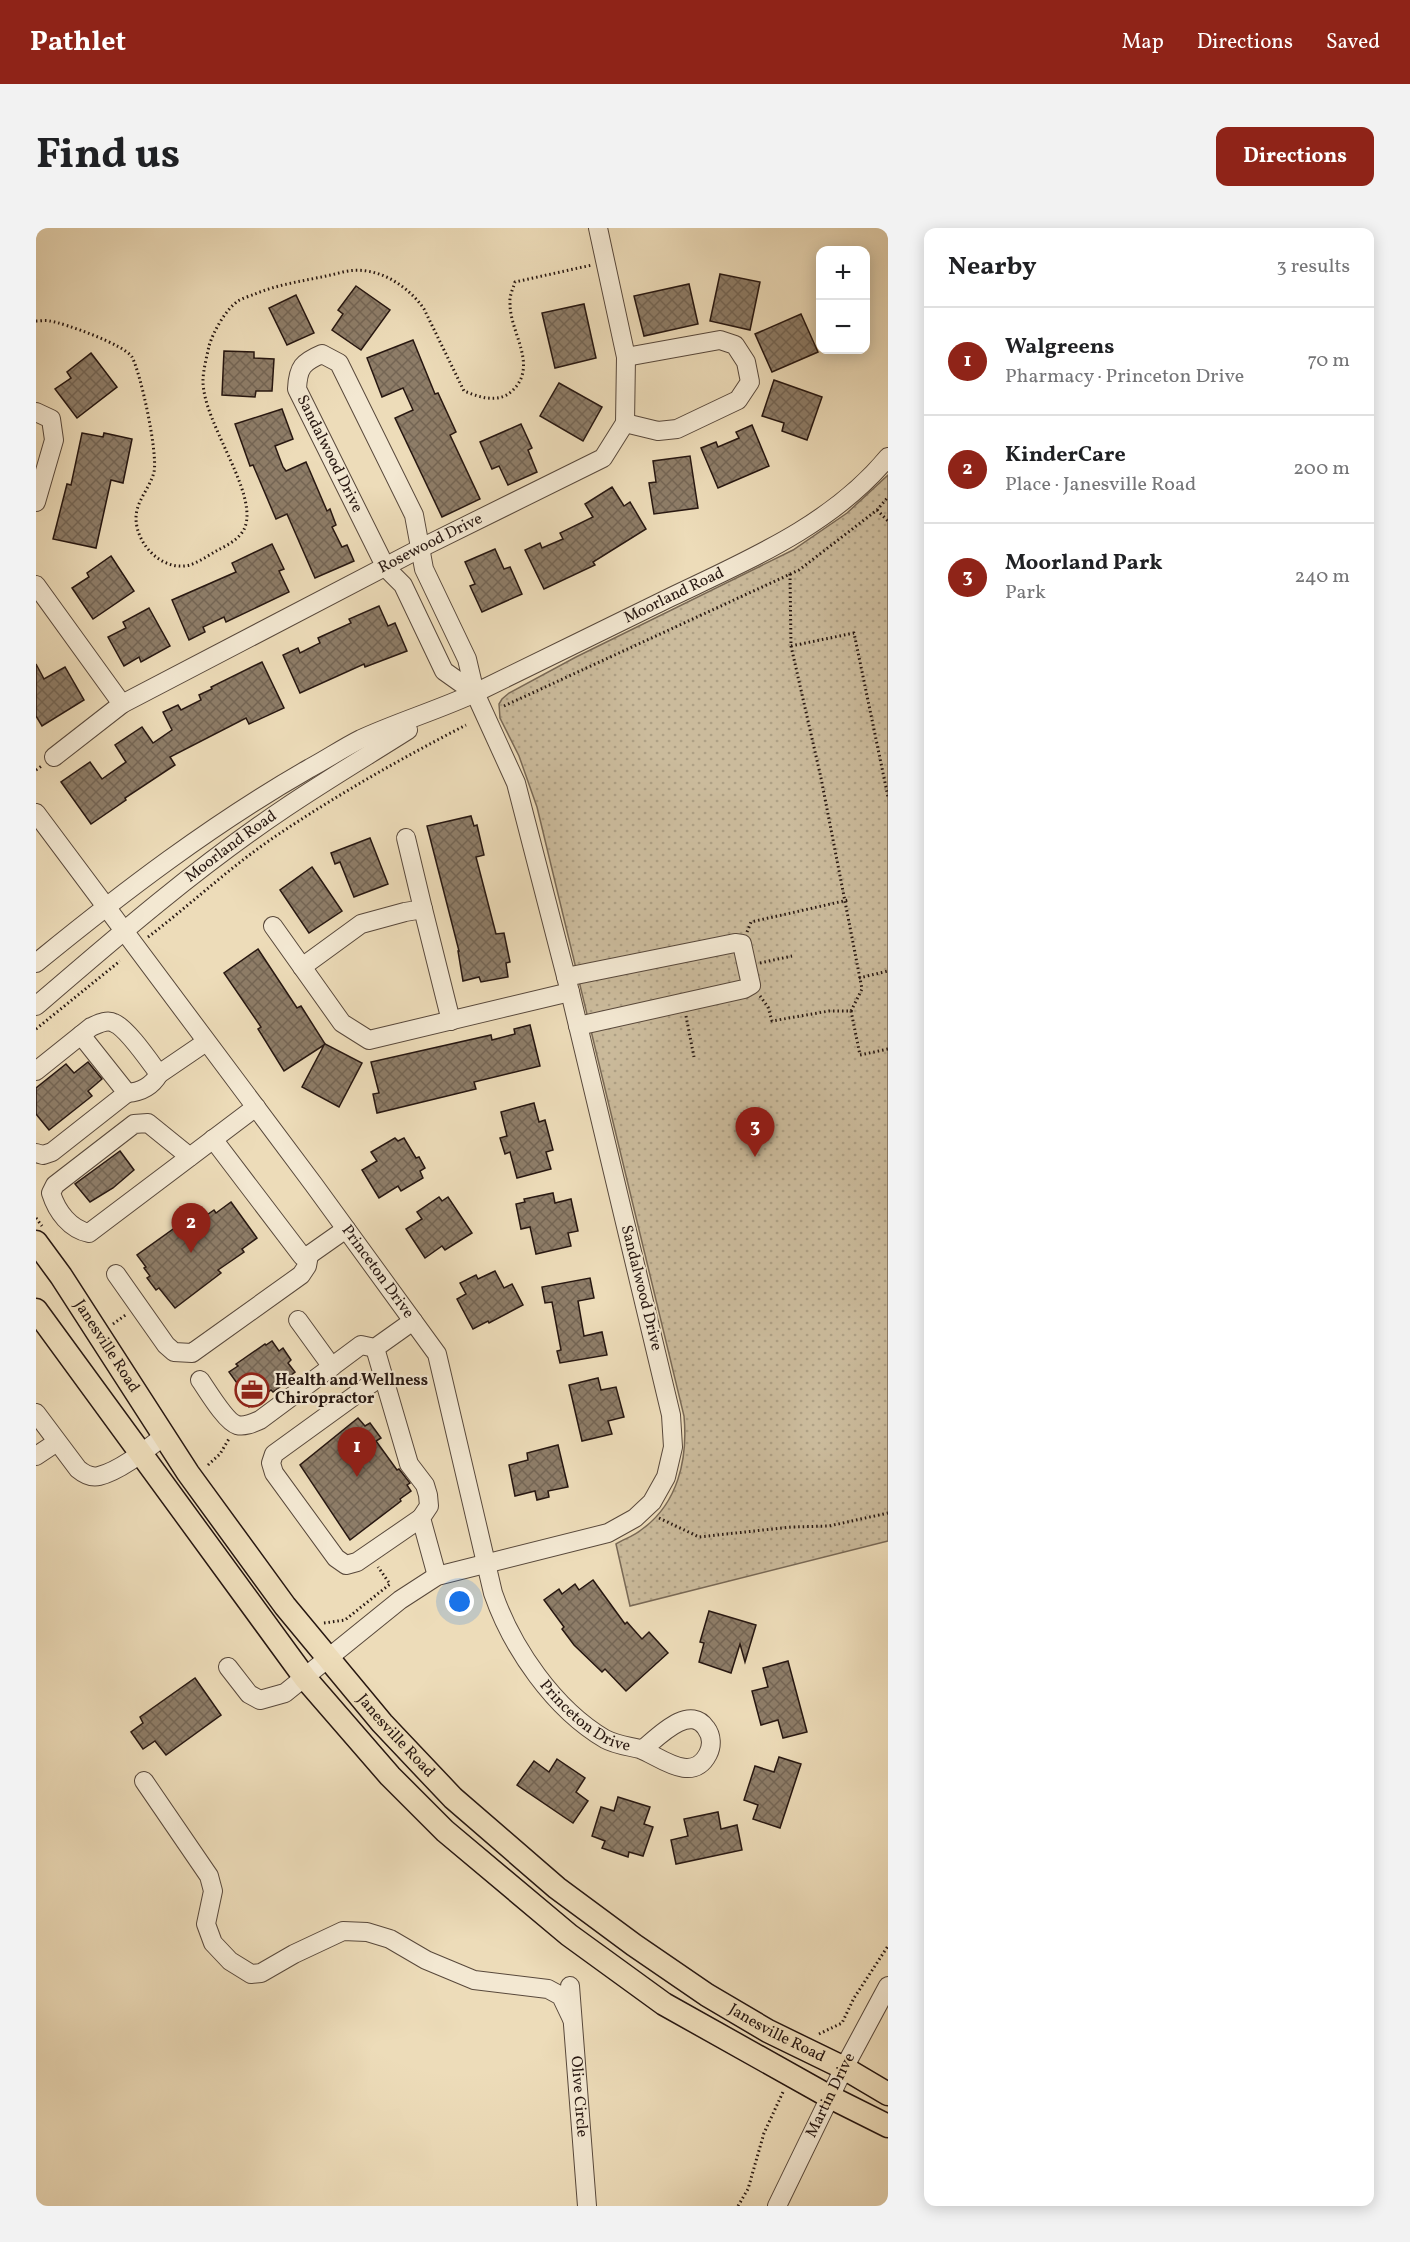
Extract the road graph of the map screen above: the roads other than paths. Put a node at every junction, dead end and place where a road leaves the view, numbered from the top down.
1 (598, 228) edge
2 (626, 357) junction
3 (36, 412) edge
4 (625, 423) junction
5 (888, 458) edge
6 (36, 502) edge
7 (421, 548) junction
8 (386, 568) junction
9 (36, 585) edge
10 (475, 693) junction
11 (122, 705) junction
12 (442, 708) junction
13 (54, 757) dead end
14 (36, 814) edge
15 (406, 838) dead end
16 (105, 907) junction
17 (423, 909) junction
18 (273, 926) dead end
19 (123, 932) junction
20 (36, 963) edge
21 (302, 967) junction
22 (568, 984) junction
23 (36, 1006) edge
24 (451, 1022) junction
25 (578, 1026) junction
26 (81, 1035) junction
27 (206, 1042) junction
28 (36, 1071) edge
29 (159, 1074) junction
30 (127, 1093) junction
31 (256, 1107) junction
32 (213, 1139) junction
33 (36, 1153) edge
34 (190, 1157) junction
35 (346, 1229) junction
36 (36, 1242) edge
37 (309, 1256) junction
38 (116, 1274) dead end
39 (36, 1310) edge
40 (298, 1320) dead end
41 (413, 1320) junction
42 (375, 1348) junction
43 (332, 1367) junction
44 (383, 1375) junction
45 (200, 1380) dead end
46 (36, 1413) edge
47 (164, 1436) junction
48 (57, 1442) junction
49 (142, 1452) junction
50 (36, 1456) edge
51 (421, 1518) junction
52 (486, 1563) junction
53 (437, 1576) junction
54 (327, 1659) junction
55 (228, 1667) dead end
56 (305, 1678) junction
57 (642, 1750) dead end
58 (144, 1781) dead end
59 (570, 1986) dead end
60 (888, 1986) edge
61 (573, 2019) junction
62 (844, 2068) junction
63 (888, 2094) edge
64 (830, 2097) junction
65 (888, 2126) edge
66 (587, 2206) edge
67 (777, 2206) edge

1 - 2 street
2 - 4 street
2 - 4 street
3 - 6 street
4 - 7 street, Rosewood Drive
5 - 10 street, Moorland Road
7 - 8 street, Rosewood Drive
7 - 8 street, Sandalwood Drive
7 - 10 street, Sandalwood Drive
8 - 10 street, Sandalwood Drive
8 - 11 street, Rosewood Drive
9 - 11 street
10 - 12 street, Moorland Road
10 - 22 street, Sandalwood Drive
11 - 13 street, Rosewood Drive
12 - 16 street, Moorland Road
12 - 19 street, Moorland Road
14 - 16 street, Princeton Drive
15 - 17 street
16 - 19 street, Princeton Drive
16 - 20 street, Moorland Road
17 - 21 street
17 - 24 street
18 - 21 street
19 - 23 street, Moorland Road
19 - 27 street, Princeton Drive
21 - 24 street
22 - 24 street
22 - 25 street, Sandalwood Drive
22 - 25 street
25 - 52 street, Sandalwood Drive
26 - 28 street
26 - 29 street
26 - 30 street
27 - 29 street
27 - 31 street, Princeton Drive
29 - 30 street
30 - 33 street
31 - 32 street
31 - 35 street, Princeton Drive
32 - 34 street
32 - 37 street
34 - 34 street
35 - 37 street
35 - 41 street, Princeton Drive
36 - 47 main road, Janesville Road
37 - 38 street
39 - 49 main road, Janesville Road
40 - 43 street
41 - 42 street
41 - 52 street, Princeton Drive
42 - 43 street
42 - 44 street
43 - 45 street
44 - 51 street
44 - 51 street
46 - 48 street
47 - 49 street
47 - 54 main road, Janesville Road
48 - 49 street
48 - 50 street
49 - 56 main road, Janesville Road
51 - 53 street
52 - 53 street, Sandalwood Drive
52 - 57 street, Princeton Drive
53 - 54 street, Sandalwood Drive
54 - 56 street, Sandalwood Drive
54 - 62 main road, Janesville Road
55 - 56 street, Sandalwood Drive
56 - 64 main road, Janesville Road
58 - 61 street
59 - 61 street, Olive Circle
60 - 62 street, Martin Drive
61 - 66 street, Olive Circle
62 - 63 main road, Janesville Road
62 - 64 street, Martin Drive
64 - 65 main road, Janesville Road
64 - 67 street, Martin Drive

